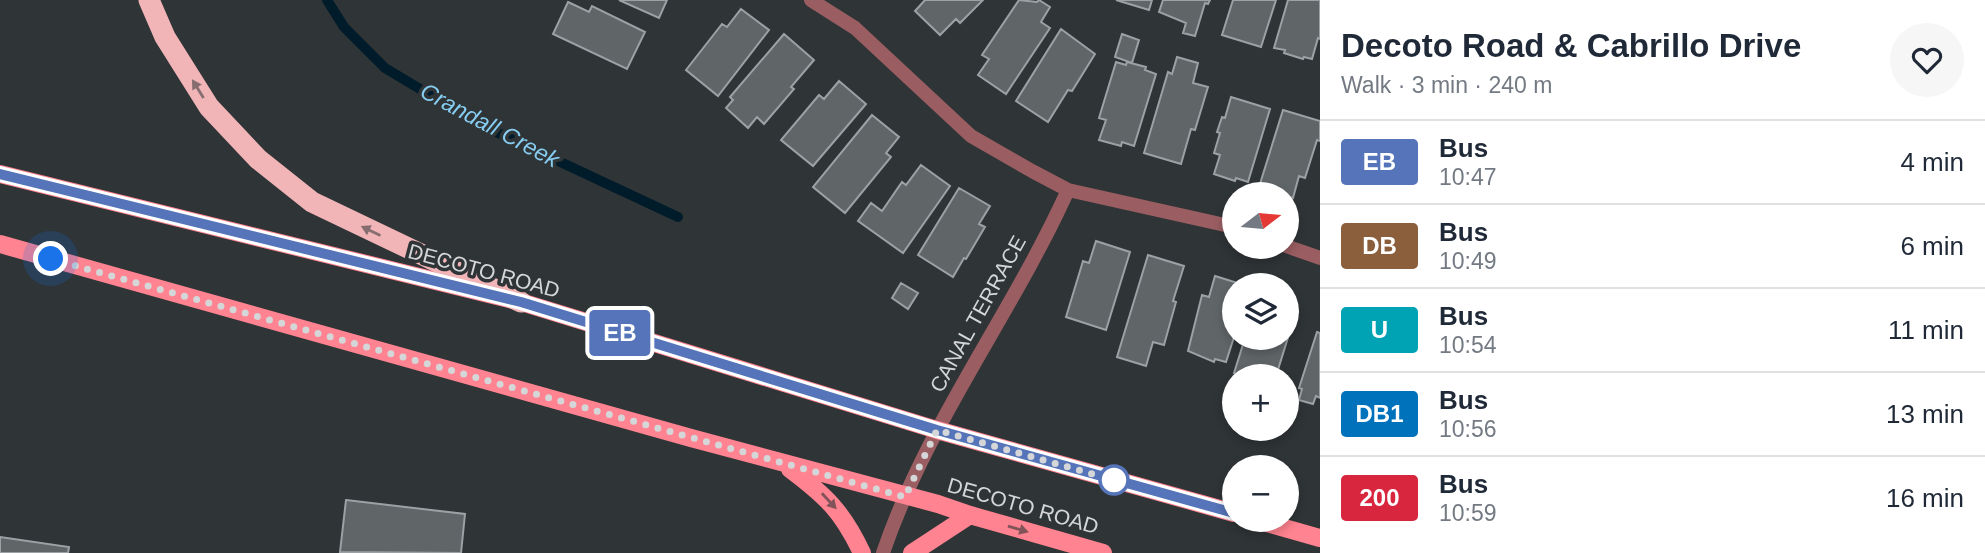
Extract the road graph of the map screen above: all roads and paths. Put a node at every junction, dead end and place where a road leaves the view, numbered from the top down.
1 (149, 0) edge
2 (811, 0) edge
3 (0, 174) edge
4 (1068, 190) junction
5 (1222, 224) edge
6 (0, 244) edge
7 (1299, 251) edge
8 (1320, 258) edge
9 (521, 302) junction
10 (937, 430) junction
11 (781, 463) junction
12 (905, 497) junction
13 (1222, 510) edge
14 (970, 516) junction
15 (1299, 532) edge
16 (1320, 538) edge
17 (862, 553) edge
18 (883, 553) edge
19 (912, 553) edge
20 (1103, 553) edge

9 -> 1 highway
2 - 4 street
3 - 9 main road, DECOTO ROAD
4 - 5 street
4 - 10 street, CANAL TERRACE
6 - 11 main road, DECOTO ROAD
7 - 8 street
9 - 10 main road, DECOTO ROAD
10 - 12 street, CANAL TERRACE
10 - 13 main road, DECOTO ROAD
11 - 12 main road, DECOTO ROAD
11 -> 17 main road
12 - 14 main road, DECOTO ROAD
12 - 18 street, CANAL TERRACE
14 - 19 main road
14 -> 20 main road, DECOTO ROAD
15 - 16 main road

